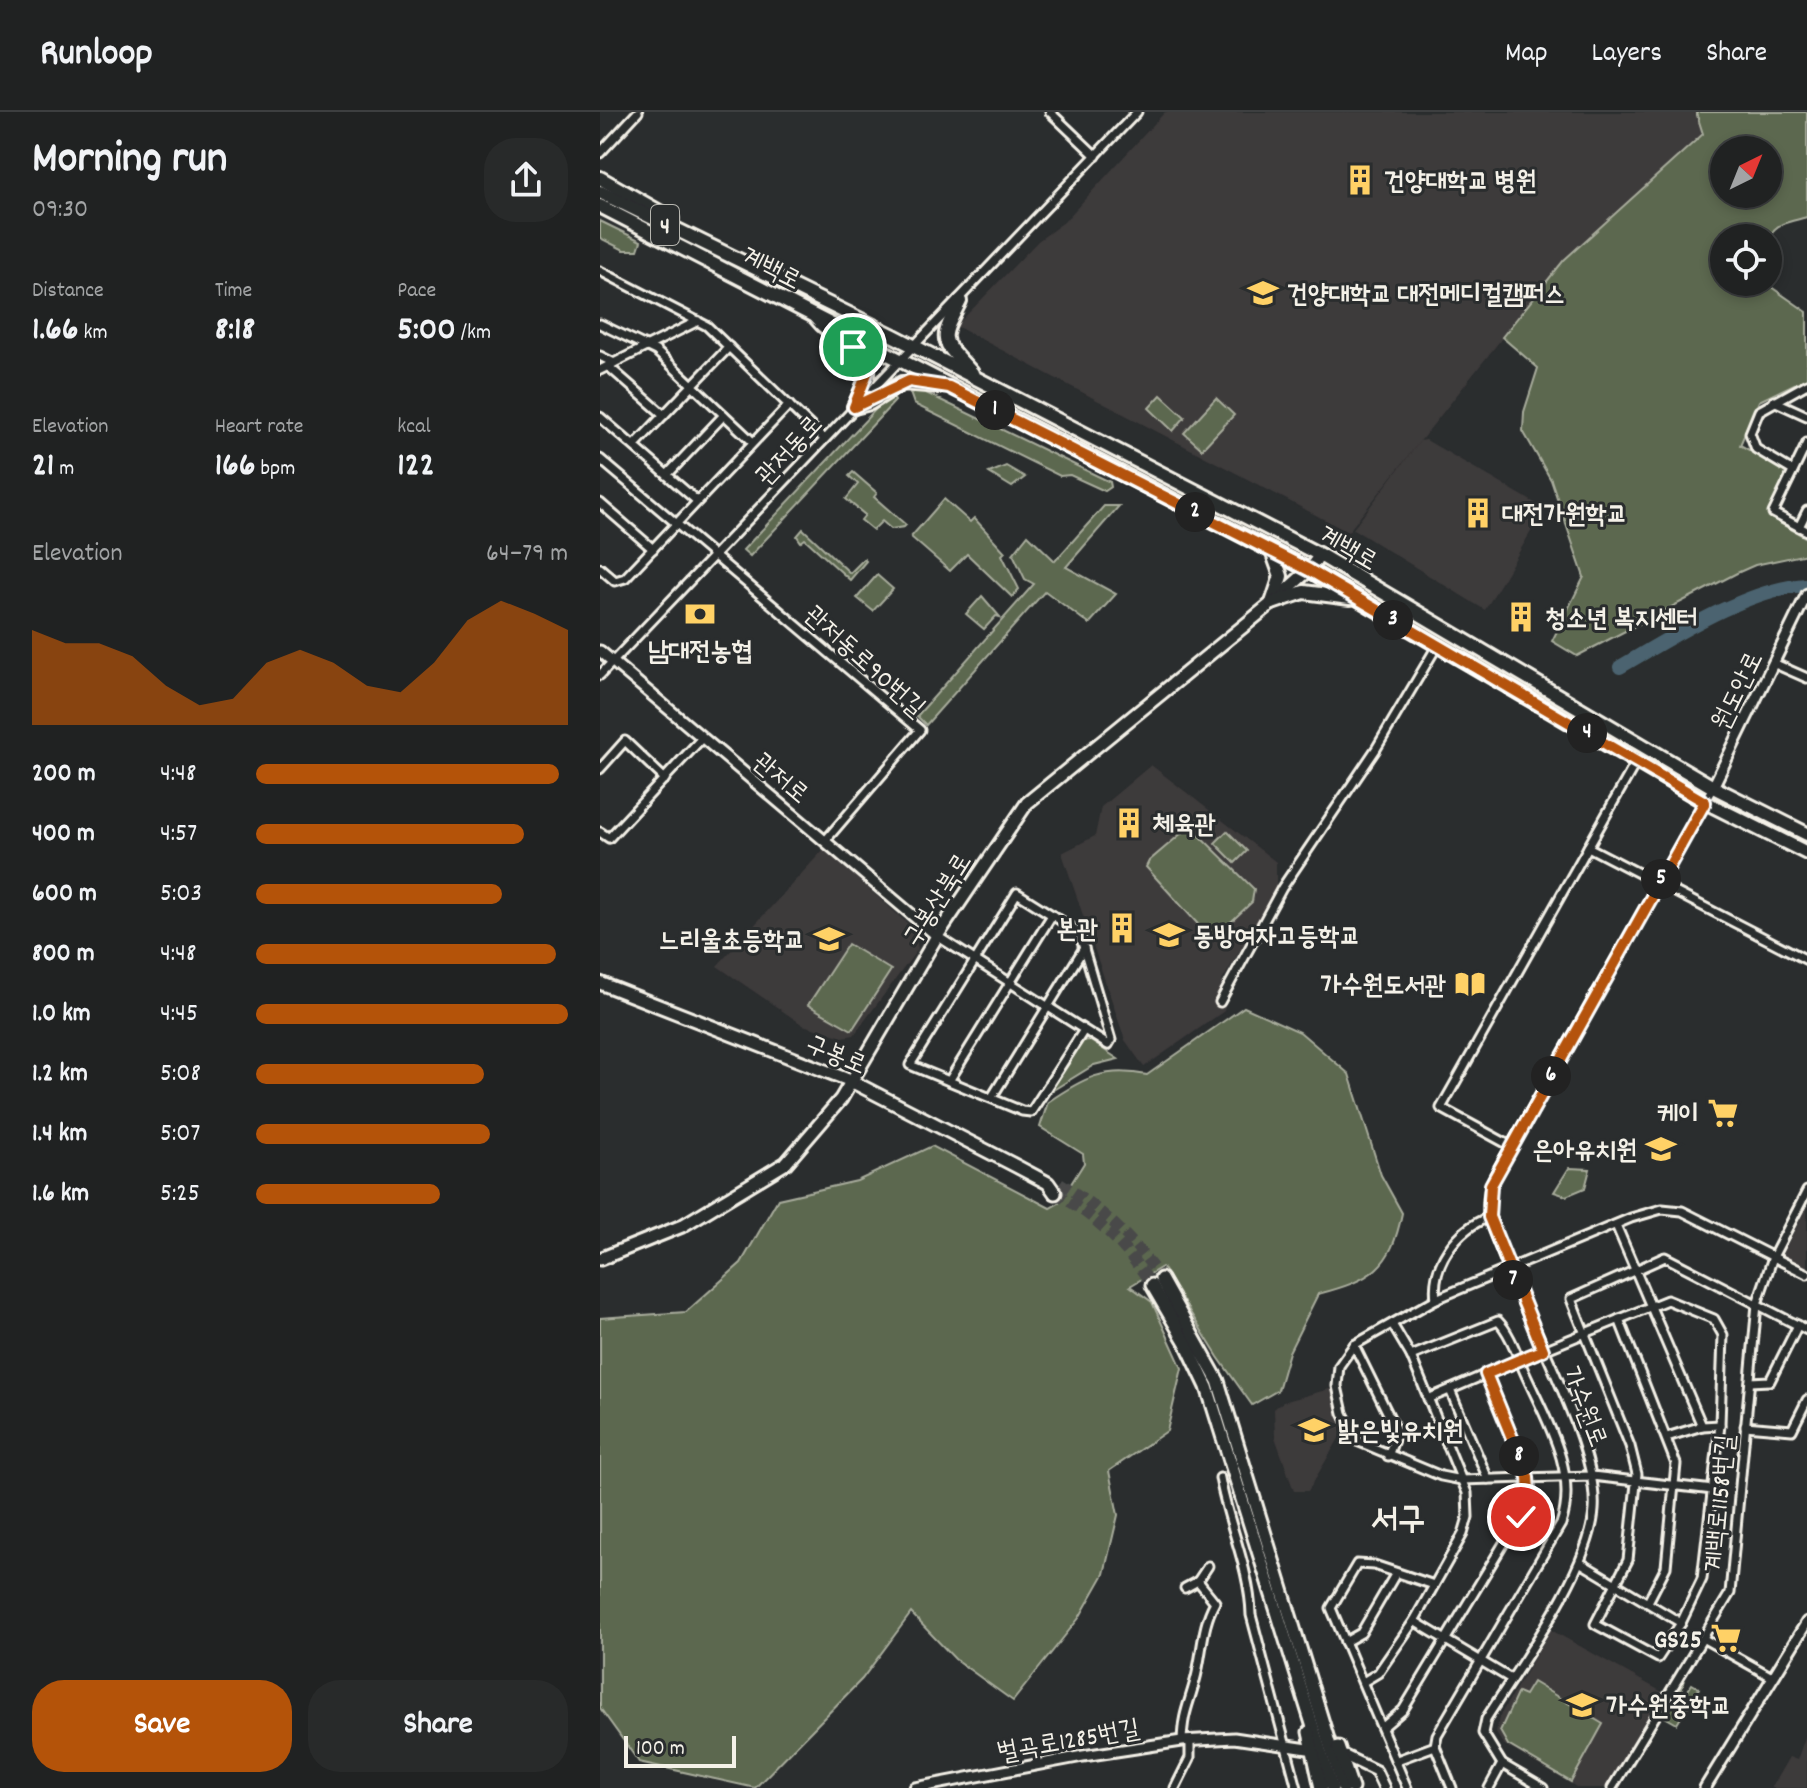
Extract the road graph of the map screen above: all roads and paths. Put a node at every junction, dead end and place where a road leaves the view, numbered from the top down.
1 (638, 112) edge
2 (1050, 112) edge
3 (1137, 112) edge
4 (600, 153) edge
5 (1096, 156) junction
6 (600, 178) edge
7 (600, 192) edge
8 (600, 206) edge
9 (600, 215) edge
10 (731, 256) junction
11 (712, 262) junction
12 (600, 271) edge
13 (960, 301) junction
14 (812, 312) junction
15 (698, 321) junction
16 (600, 324) edge
17 (729, 347) junction
18 (914, 347) junction
19 (645, 348) junction
20 (600, 356) edge
21 (901, 360) junction
22 (607, 366) edge
23 (976, 378) junction
24 (1807, 384) edge
25 (693, 386) junction
26 (949, 387) junction
27 (1774, 401) junction
28 (789, 405) junction
29 (854, 407) junction
30 (664, 415) junction
31 (724, 415) junction
32 (1807, 416) edge
33 (600, 417) edge
34 (824, 439) junction
35 (753, 442) junction
36 (1807, 443) edge
37 (634, 446) junction
38 (600, 459) edge
39 (1793, 471) junction
40 (667, 475) junction
41 (697, 501) junction
42 (600, 503) edge
43 (1807, 511) edge
44 (676, 523) junction
45 (1803, 529) edge
46 (653, 549) junction
47 (1272, 551) junction
48 (1320, 555) junction
49 (716, 556) junction
50 (600, 568) edge
51 (1309, 570) junction
52 (1807, 594) edge
53 (1358, 599) junction
54 (1272, 603) junction
55 (1437, 646) junction
56 (600, 651) edge
57 (612, 662) junction
58 (1773, 663) junction
59 (600, 675) edge
60 (1807, 678) edge
61 (702, 738) junction
62 (1636, 762) junction
63 (600, 769) edge
64 (665, 779) junction
65 (1713, 787) junction
66 (1705, 802) junction
67 (600, 832) edge
68 (1807, 834) edge
69 (825, 841) junction
70 (1588, 847) junction
71 (1807, 853) edge
72 (1657, 885) junction
73 (1052, 915) junction
74 (937, 936) junction
75 (1084, 948) junction
76 (1807, 960) edge
77 (975, 962) junction
78 (600, 983) edge
79 (1009, 983) junction
80 (1220, 1002) dead end
81 (1047, 1007) junction
82 (1084, 1030) junction
83 (851, 1081) junction
84 (949, 1081) junction
85 (992, 1097) junction
86 (1511, 1146) junction
87 (1054, 1186) tunnel mouth
88 (1807, 1191) edge
89 (1489, 1217) junction
90 (1616, 1225) junction
91 (601, 1255) edge
92 (1773, 1257) junction
93 (1508, 1268) junction
94 (1636, 1270) junction
95 (1807, 1274) edge
96 (1436, 1299) junction
97 (1757, 1304) junction
98 (1652, 1306) junction
99 (1619, 1319) junction
100 (1392, 1324) junction
101 (1798, 1325) junction
102 (1807, 1330) edge
103 (1585, 1333) junction
104 (1354, 1345) junction
105 (1543, 1350) junction
106 (1411, 1356) junction
107 (1519, 1361) junction
108 (1486, 1374) junction
109 (1750, 1382) junction
110 (1450, 1390) junction
111 (1428, 1399) junction
112 (1807, 1400) edge
113 (1720, 1425) junction
114 (1702, 1426) junction
115 (1745, 1426) junction
116 (1667, 1437) junction
117 (1388, 1456) junction
118 (1565, 1475) junction
119 (1592, 1476) junction
120 (1528, 1477) junction
121 (1220, 1478) dead end
122 (1488, 1479) junction
123 (1461, 1480) junction
124 (1637, 1482) junction
125 (1674, 1487) junction
126 (1713, 1490) junction
127 (1581, 1563) junction
128 (1208, 1566) dead end
129 (1396, 1573) junction
130 (1198, 1581) junction
131 (1617, 1583) junction
132 (1434, 1585) junction
133 (1185, 1588) dead end
134 (1648, 1602) junction
135 (1414, 1621) junction
136 (1807, 1622) edge
137 (1681, 1623) junction
138 (1704, 1639) junction
139 (1446, 1640) junction
140 (1345, 1642) junction
141 (1480, 1660) junction
142 (1772, 1677) junction
143 (1511, 1679) junction
144 (1363, 1682) junction
145 (1304, 1695) junction
146 (1317, 1701) junction
147 (1383, 1727) junction
148 (1186, 1741) junction
149 (1288, 1746) junction
150 (1435, 1746) junction
151 (1308, 1749) dead end
152 (1345, 1756) dead end
153 (1397, 1760) junction
154 (1502, 1764) junction
155 (915, 1788) edge
156 (1175, 1788) edge
157 (1297, 1788) edge
158 (1321, 1788) edge
159 (1332, 1788) edge
160 (1343, 1788) edge
161 (1352, 1788) edge
162 (1384, 1788) edge
163 (1407, 1788) edge
164 (1452, 1788) edge
165 (1489, 1788) edge
166 (1543, 1788) edge
167 (1612, 1788) edge
168 (1705, 1788) edge

1 - 4 street
2 - 5 street
3 - 5 street, 관저동로
5 - 13 street, 관저동로
6 - 10 main road
7 - 10 main road, 계백로 / 4
8 - 11 main road, 계백로 / 4
9 - 11 main road
10 - 18 main road, 계백로 / 4
11 - 14 main road, 계백로 / 4
12 - 15 street
13 - 18 street, 관저동로
13 - 23 main road
14 - 21 main road, 계백로 / 4
14 - 29 main road
15 - 17 street
15 - 19 street
16 - 19 street
17 - 25 street
17 - 28 street
18 - 21 street, 관저동로
18 - 23 main road, 계백로 / 4
19 - 22 street
19 - 25 street
20 - 22 street
21 - 26 main road, 계백로 / 4
21 - 29 street, 관저동로
22 - 30 street
23 - 48 main road, 계백로 / 4
24 - 27 street
25 - 30 street
25 - 31 street
26 - 29 main road
26 - 47 main road, 계백로 / 4
27 - 32 street
27 - 39 street
28 - 34 street
28 - 35 street
29 - 34 street, 관저동로
30 - 37 street
31 - 35 street
31 - 40 street
33 - 37 street
34 - 49 street, 관저동로
35 - 41 street
36 - 39 street
37 - 40 street
38 - 44 street
39 - 45 street
40 - 41 street
41 - 44 street
42 - 46 street
43 - 45 street
44 - 46 street
44 - 49 street
46 - 50 street
47 - 51 main road, 계백로 / 4
47 - 54 main road
48 - 51 main road, 구봉산북로
48 - 65 main road, 계백로 / 4
49 - 57 street, 관저동로
49 - 69 street, 관저동로90번길
51 - 53 main road, 계백로 / 4
51 - 54 main road, 구봉산북로
52 - 58 street, 원도안로
53 - 54 main road
53 - 55 main road, 계백로 / 4
54 - 74 main road, 구봉산북로
55 - 62 main road, 계백로 / 4
55 - 80 street
56 - 57 street, 관저로
57 - 59 street, 관저동로
57 - 61 street, 관저로
58 - 60 street
58 - 65 street, 원도안로
61 - 64 street
61 - 69 street, 관저로
62 - 66 main road, 계백로 / 4
62 - 70 street
63 - 64 street
64 - 67 street
65 - 66 street, 가수원로
65 - 68 main road, 계백로 / 4
66 - 71 main road, 계백로 / 4
66 - 72 street, 가수원로
69 - 74 street, 관저로
70 - 72 street
70 - 86 street
72 - 76 street
72 - 86 street, 가수원로
73 - 75 street
73 - 77 street
73 - 79 street
74 - 77 street
74 - 83 main road, 구봉산북로
75 - 81 street
75 - 82 street
77 - 79 street
77 - 84 street
78 - 83 main road, 구봉로
79 - 81 street
79 - 84 street
81 - 82 street
81 - 85 street
82 - 85 street
83 - 87 main road, 구봉로
83 - 91 main road, 구봉산북로
84 - 85 street
86 - 89 street, 가수원로
88 - 92 street, 계백로1158번길
89 - 93 street, 가수원로
89 - 96 street
90 - 92 street
90 - 93 street
90 - 94 street
92 - 95 street
92 - 97 street, 계백로1158번길
93 - 96 street
93 - 105 street, 가수원로
94 - 97 street
94 - 98 street
94 - 103 street
96 - 100 street
97 - 101 street
97 - 109 street, 계백로1158번길
98 - 99 street
98 - 113 street
98 - 114 street
99 - 103 street
99 - 116 street
100 - 104 street
100 - 106 street
101 - 102 street
101 - 109 street
103 - 105 street
103 - 124 street
104 - 117 street
104 - 117 street
105 - 107 street
105 - 119 street, 가수원로
106 - 107 street
106 - 111 street
107 - 108 street
107 - 118 street
108 - 110 street
108 - 120 street
109 - 115 street, 계백로1158번길
110 - 111 street
110 - 122 street
111 - 123 street
112 - 115 street
113 - 114 street
113 - 126 street
114 - 116 street
115 - 138 street, 계백로1158번길
116 - 125 street
117 - 123 street
118 - 119 street
118 - 120 street
118 - 141 street
119 - 124 street, 가수원로
119 - 127 street, 가수원로
120 - 122 street
120 - 139 street
121 - 149 street
122 - 123 street
123 - 132 street
124 - 125 street, 가수원로
124 - 131 street
125 - 126 street, 가수원로
125 - 134 street
126 - 137 street
127 - 131 street
127 - 143 street, 가수원로
128 - 130 street
129 - 132 street
129 - 140 street
129 - 140 street
130 - 133 street
130 - 148 street
131 - 134 street
131 - 137 street
132 - 135 street
134 - 137 street
135 - 139 street
135 - 144 street
136 - 142 street
138 - 142 street
138 - 167 street, 계백로1158번길
139 - 141 street
139 - 147 street
140 - 144 street
141 - 143 street
141 - 150 street
142 - 168 street
143 - 154 street, 가수원로
144 - 147 street
145 - 146 main road
145 - 158 main road
145 - 159 main road
146 - 160 main road
146 - 161 main road
147 - 153 street
148 - 149 street, 벌곡로1285번길
148 - 155 street, 벌곡로1285번길
148 - 156 street
149 - 151 street, 벌곡로1285번길
149 - 157 street
150 - 153 street
150 - 164 street
152 - 162 street
153 - 163 street
154 - 165 street
154 - 166 street

